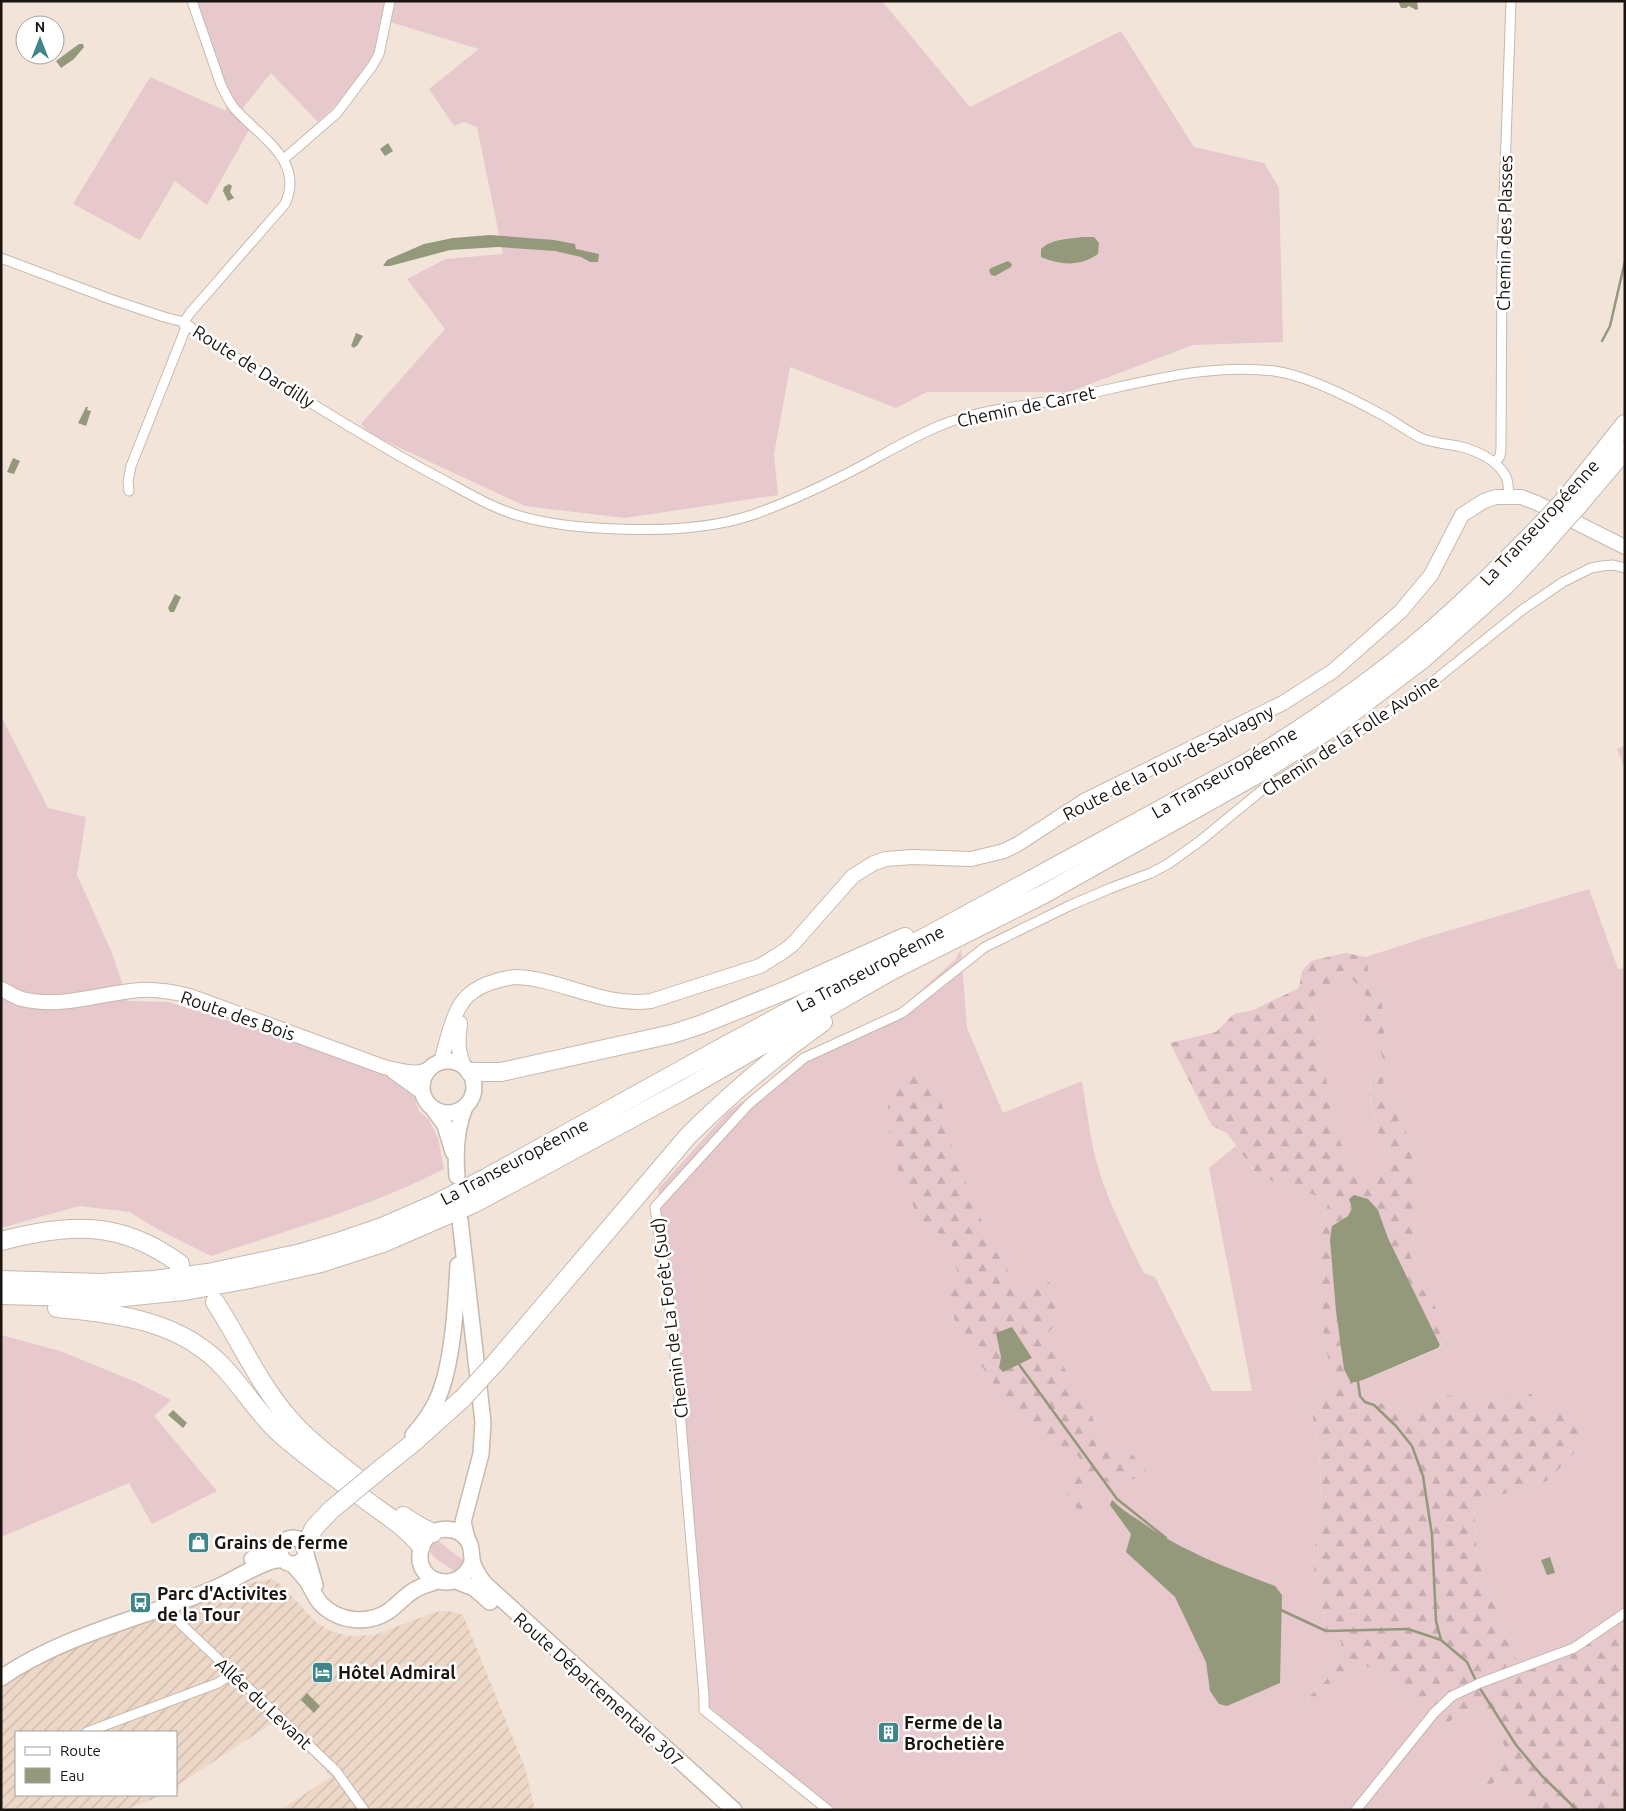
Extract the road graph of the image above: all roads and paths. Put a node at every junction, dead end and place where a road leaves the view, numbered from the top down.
1 (192, 1) edge
2 (390, 1) edge
3 (1511, 1) edge
4 (284, 160) junction
5 (1, 258) edge
6 (184, 322) junction
7 (1625, 424) edge
8 (1625, 450) edge
9 (1495, 463) junction
10 (129, 491) dead end
11 (1509, 496) junction
12 (1571, 503) junction
13 (493, 506) joint
14 (1549, 527) junction
15 (1625, 547) edge
16 (1625, 568) edge
17 (1072, 905) joint
18 (938, 931) junction
19 (889, 972) junction
20 (490, 983) junction
21 (1, 989) edge
22 (435, 1065) junction
23 (384, 1067) junction
24 (467, 1069) junction
25 (422, 1092) junction
26 (466, 1107) junction
27 (434, 1110) junction
28 (1, 1241) edge
29 (180, 1264) dead end
30 (1, 1280) edge
31 (1, 1295) edge
32 (215, 1302) dead end
33 (381, 1465) junction
34 (472, 1485) junction
35 (438, 1531) junction
36 (466, 1538) junction
37 (293, 1551) junction
38 (421, 1555) junction
39 (472, 1562) junction
40 (438, 1581) junction
41 (456, 1581) junction
42 (168, 1601) junction
43 (1625, 1613) edge
44 (1, 1668) edge
45 (233, 1673) junction
46 (1, 1678) edge
47 (90, 1731) edge
48 (364, 1810) edge
49 (721, 1810) edge
50 (734, 1810) edge
51 (828, 1810) edge
52 (1356, 1810) edge

1 - 4 street
2 - 4 street
3 - 9 street, Chemin des Plasses
4 - 6 street
5 - 6 street, Route de Dardilly
6 - 10 street
6 - 13 street, Route de Dardilly
7 - 12 highway, La Transeuropéenne
8 - 12 highway, La Transeuropéenne
9 - 11 street
9 - 13 street, Chemin de Carret
11 - 15 street, Route de la Tour-de-Salvagny
11 - 20 street, Route de la Tour-de-Salvagny
12 - 14 highway, La Transeuropéenne, bridge
14 - 18 highway, La Transeuropéenne
14 - 19 highway, La Transeuropéenne
16 - 17 street, Chemin de la Folle Avoine
17 - 51 street, Chemin de La Forêt (Sud)
18 - 24 highway
18 - 30 highway, La Transeuropéenne
19 - 31 highway, La Transeuropéenne
19 - 33 highway, bridge
20 - 22 street, Route de la Tour-de-Salvagny
20 - 24 street
21 - 23 street, Route des Bois
22 - 23 street, Route des Bois
22 - 24 main road
22 - 25 main road
23 - 25 street, Route des Bois
24 - 26 main road
25 - 27 main road
26 - 27 main road
26 - 27 main road
28 - 29 highway
31 - 38 highway
32 - 35 highway
33 - 34 main road
33 - 37 highway, bridge
34 - 35 main road
34 - 36 main road
35 - 36 main road
35 - 38 main road
36 - 39 main road
37 - 38 main road
37 - 40 main road
37 - 42 main road
38 - 40 main road
39 - 41 main road
39 - 50 main road, Route Départementale 307
40 - 41 main road
41 - 49 main road, Route Départementale 307
42 - 44 main road
42 - 45 street, Allée du Levant
42 - 46 main road
43 - 52 street
45 - 47 street
45 - 48 street, Allée du Levant

